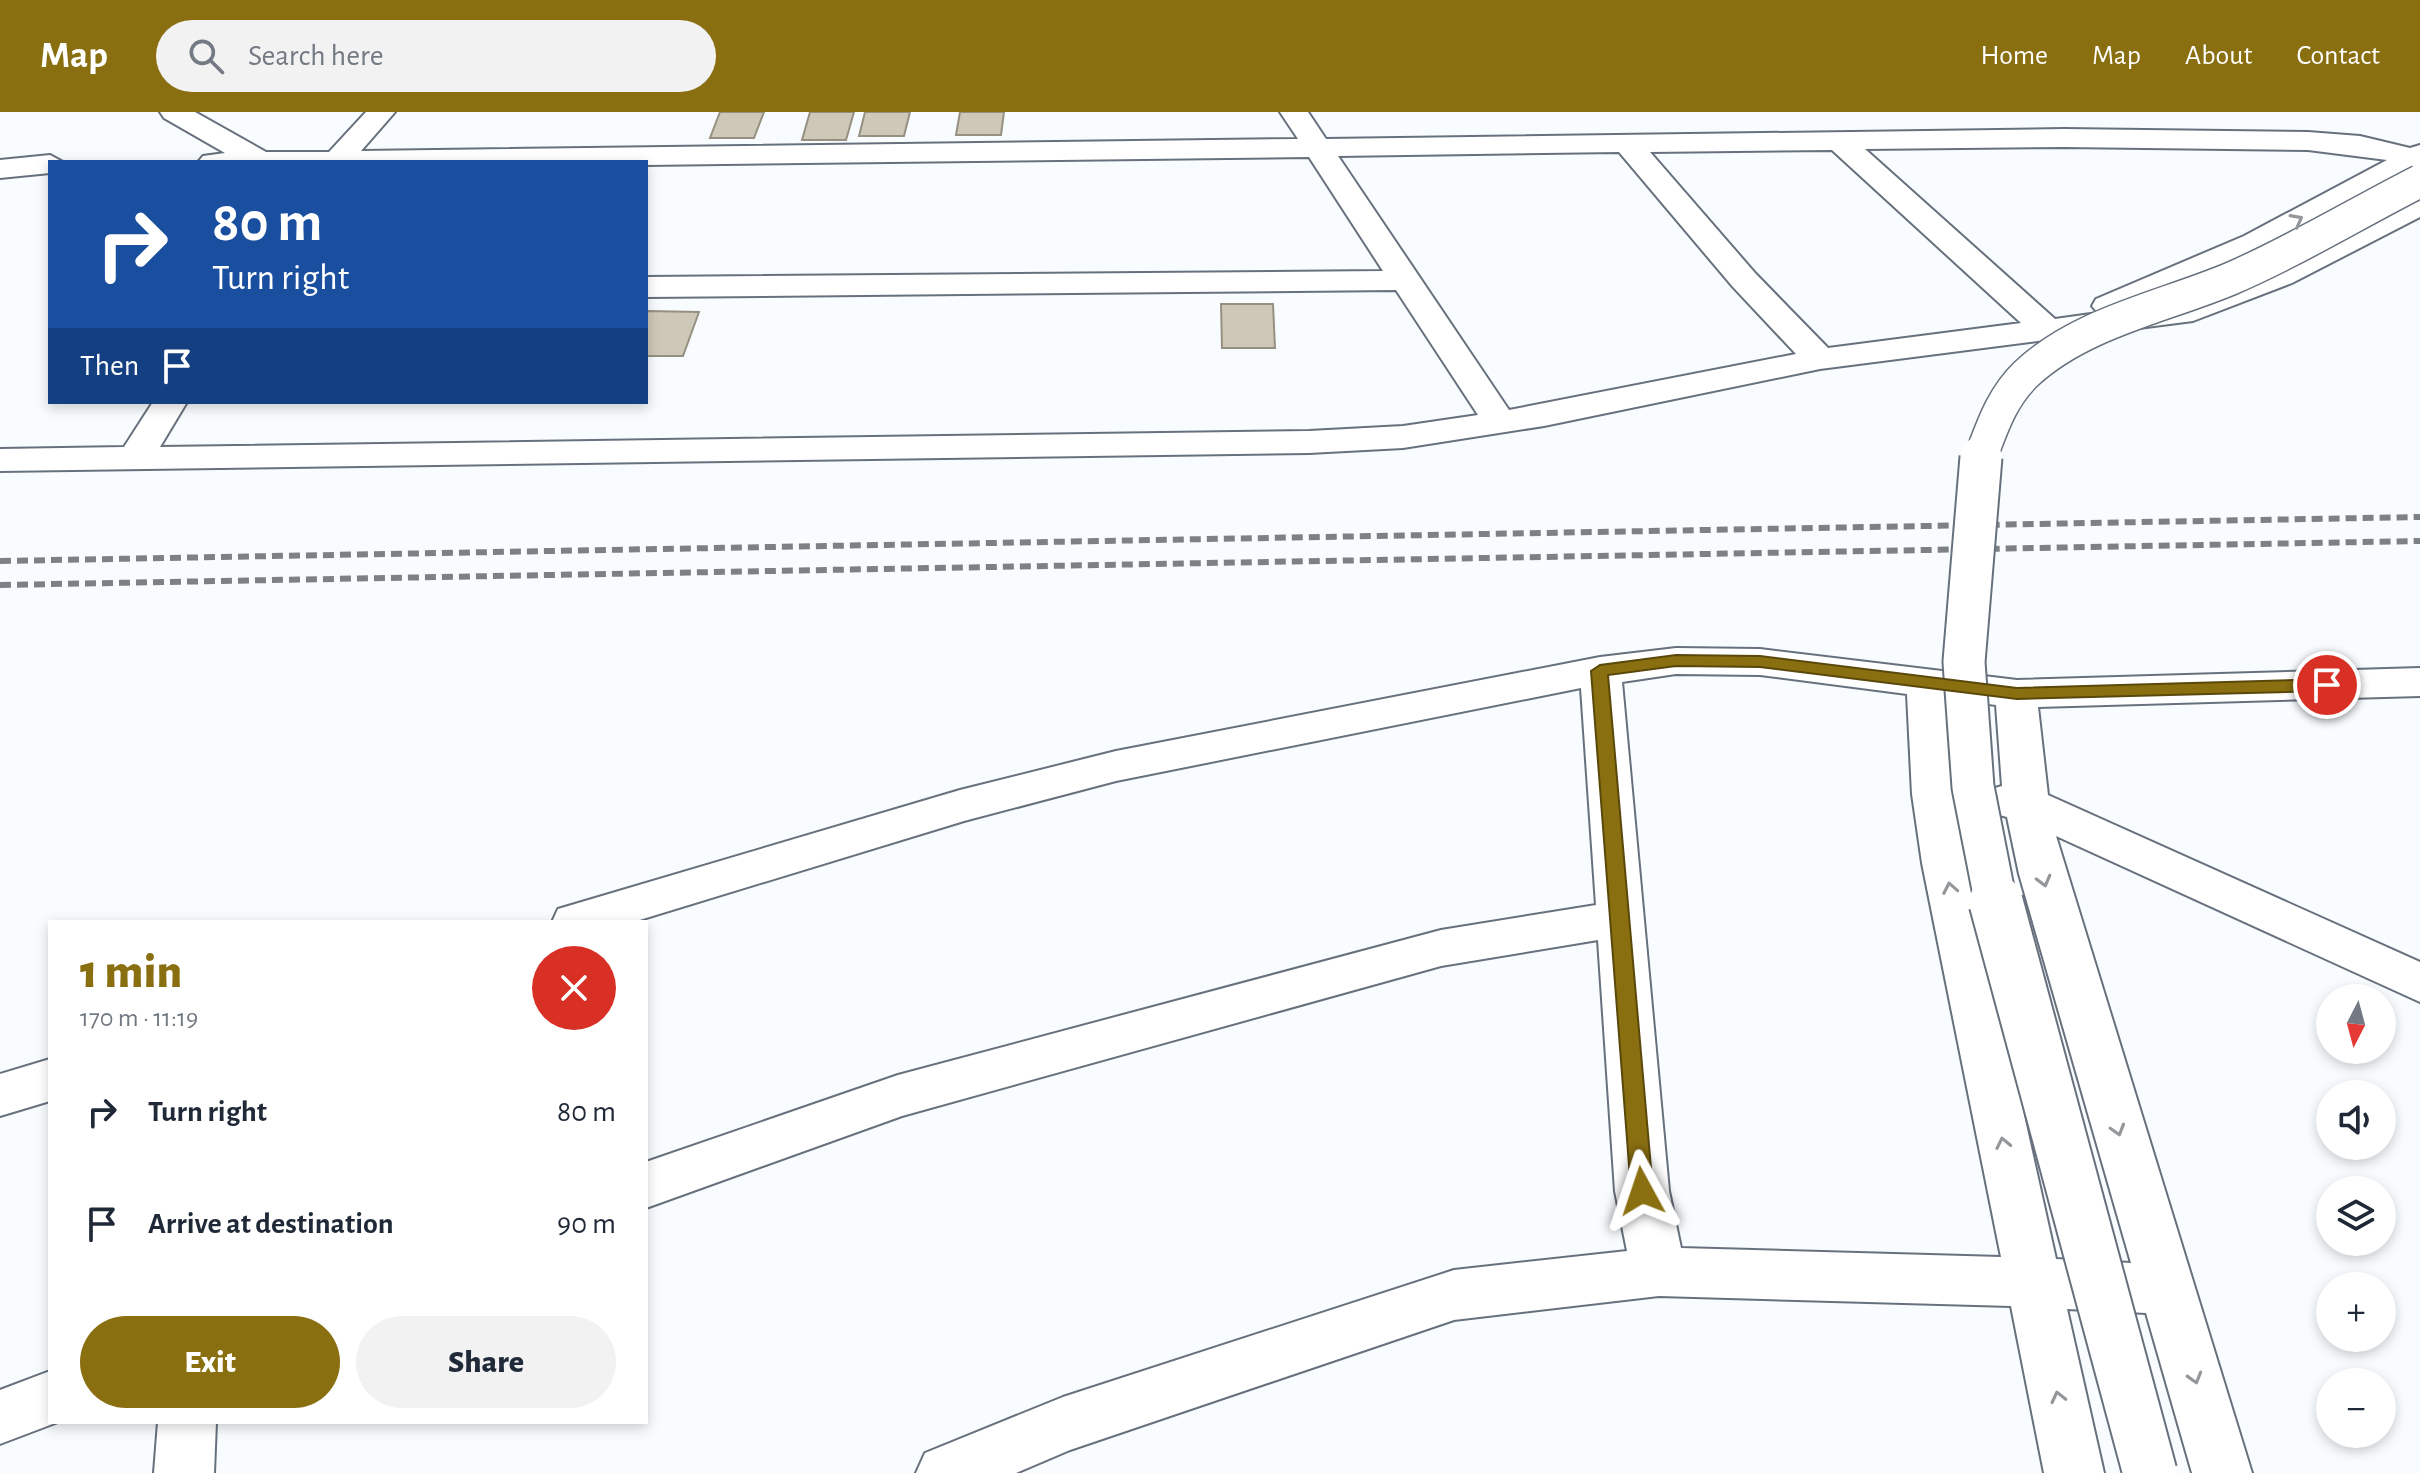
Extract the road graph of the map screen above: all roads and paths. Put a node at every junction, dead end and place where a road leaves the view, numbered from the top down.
1 (174, 112) edge
2 (1294, 112) edge
3 (1539, 112) edge
4 (1792, 112) edge
5 (2050, 112) edge
6 (2287, 112) edge
7 (375, 114) edge
8 (2064, 138) junction
9 (1801, 140) junction
10 (1838, 140) junction
11 (2308, 141) junction
12 (1627, 144) junction
13 (1543, 145) junction
14 (1317, 146) junction
15 (258, 160) edge
16 (338, 160) edge
17 (459, 160) edge
18 (2419, 163) edge
19 (48, 164) edge
20 (0, 169) edge
21 (2420, 205) edge
22 (1406, 280) junction
23 (648, 287) edge
24 (2046, 328) junction
25 (1820, 359) junction
26 (169, 404) edge
27 (1500, 422) junction
28 (135, 458) junction
29 (0, 460) edge
30 (1600, 671) junction
31 (1927, 682) junction
32 (2420, 682) edge
33 (2017, 694) junction
34 (1934, 794) junction
35 (2024, 803) junction
36 (1617, 919) junction
37 (582, 920) edge
38 (2414, 976) edge
39 (48, 1081) edge
40 (0, 1095) edge
41 (648, 1184) edge
42 (1659, 1272) junction
43 (2032, 1282) junction
44 (2169, 1290) junction
45 (48, 1399) edge
46 (0, 1417) edge
47 (187, 1424) edge
48 (184, 1473) edge
49 (946, 1473) edge
50 (2074, 1473) edge
51 (2150, 1473) edge
52 (2222, 1473) edge

1 - 15 street
2 - 14 street
3 - 13 street
4 - 9 street
5 - 8 street
6 - 11 street
7 - 16 street
8 - 10 street
8 - 11 street
9 - 10 street
9 - 12 street
10 - 24 street
11 - 18 street
12 - 13 street
12 - 25 street
13 - 14 street
14 - 17 street
14 - 22 street
24 -> 18 street
18 - 51 street, bridge
19 - 20 street
21 - 24 street
22 - 23 street
22 - 27 street
24 - 25 street
25 - 27 street
26 - 28 street
27 - 28 street
28 - 29 street
30 - 31 street
30 - 36 street
30 - 37 street
31 - 33 street
31 - 34 street
32 - 33 street
33 - 35 street
34 - 35 street
43 -> 34 street
35 - 38 street
35 -> 44 street
36 - 41 street
36 - 42 street
39 - 40 street
42 - 43 street
42 - 49 street
43 - 44 street
50 -> 43 street
44 -> 52 street
45 - 46 street
47 - 48 street

